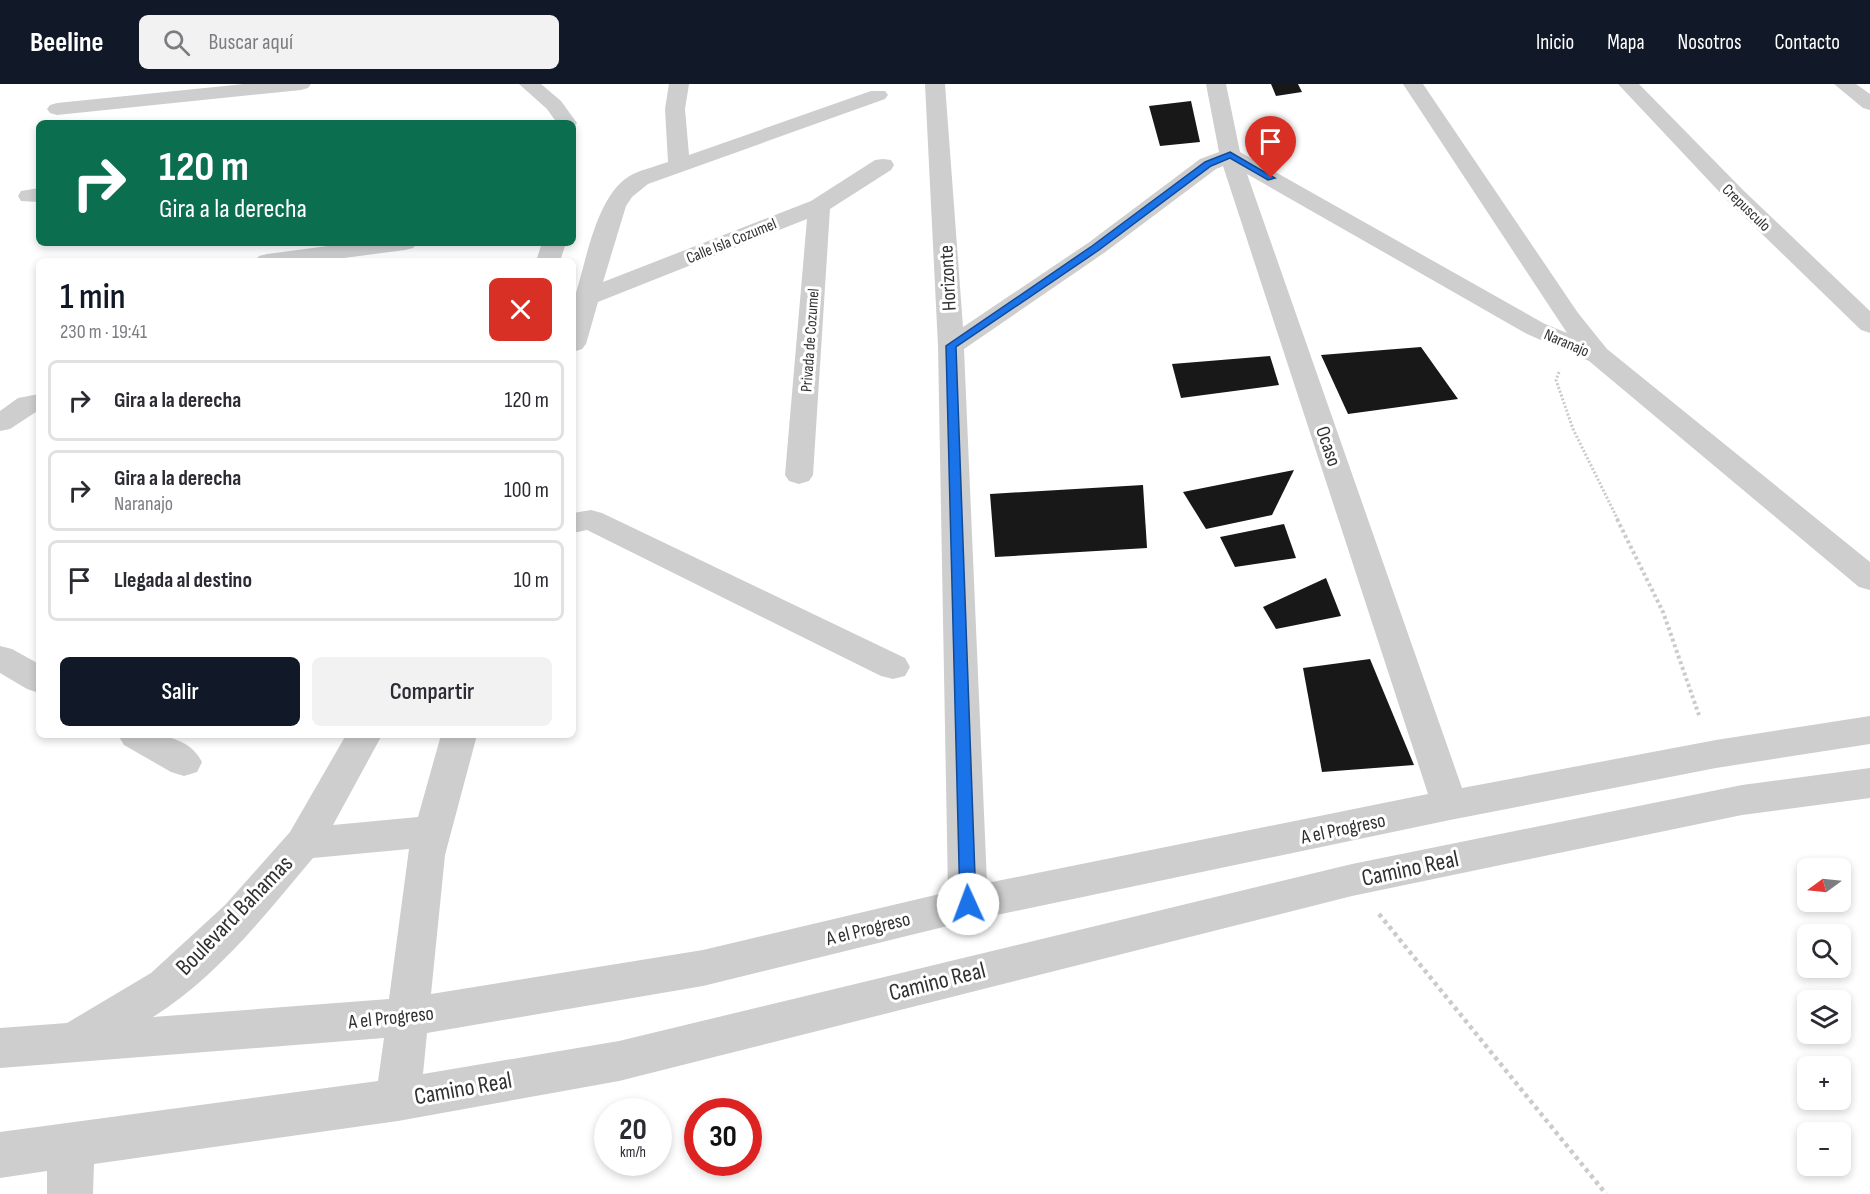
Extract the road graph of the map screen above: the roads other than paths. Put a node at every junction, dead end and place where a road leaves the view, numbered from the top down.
1 (301, 84) edge
2 (529, 84) edge
3 (679, 84) edge
4 (935, 84) edge
5 (1216, 84) edge
6 (1413, 84) edge
7 (1628, 84) edge
8 (1844, 84) edge
9 (878, 95) dead end
10 (1870, 104) edge
11 (57, 109) dead end
12 (565, 120) edge
13 (1230, 155) junction
14 (679, 165) junction
15 (883, 165) dead end
16 (819, 206) junction
17 (382, 246) edge
18 (290, 258) edge
19 (580, 300) edge
20 (576, 325) edge
21 (1870, 325) edge
22 (951, 346) junction
23 (1598, 355) junction
24 (34, 403) edge
25 (0, 423) edge
26 (799, 476) dead end
27 (576, 522) edge
28 (1870, 579) edge
29 (0, 658) edge
30 (892, 667) dead end
31 (36, 678) edge
32 (1870, 730) edge
33 (141, 738) edge
34 (362, 738) edge
35 (458, 738) edge
36 (184, 762) dead end
37 (1870, 783) edge
38 (1450, 805) junction
39 (432, 831) junction
40 (303, 843) junction
41 (968, 904) junction
42 (409, 1017) junction
43 (71, 1043) junction
44 (0, 1048) edge
45 (398, 1100) junction
46 (71, 1146) junction
47 (0, 1155) edge
48 (70, 1194) edge

1 - 11 street
2 - 12 street
3 - 14 street
4 - 22 street, Horizonte
5 - 13 street, Ocaso
6 - 23 street
7 - 21 street, Crepusculo
8 - 10 street
9 - 14 street
13 - 22 street
13 - 23 street, Naranajo
13 - 38 street, Ocaso
14 - 19 street
15 - 16 street, Calle Isla Cozumel
16 - 19 street, Calle Isla Cozumel
16 - 26 street, Privada de Cozumel
17 - 18 street
19 - 20 street
22 - 41 street, Horizonte
23 - 28 street, Naranajo
24 - 25 street
27 - 30 street
29 - 31 street
32 - 38 street, A el Progreso
33 - 36 street
34 - 40 street, Boulevard Bahamas
35 - 39 street
37 - 45 street, Camino Real
38 - 41 street, A el Progreso
39 - 40 street, Boulevard Bahamas
39 - 42 street
40 - 43 street, Boulevard Bahamas
41 - 42 street, A el Progreso
42 - 43 street, A el Progreso
42 - 45 street
43 - 44 street, A el Progreso
45 - 46 street, Camino Real
46 - 47 street, Camino Real
46 - 48 street

